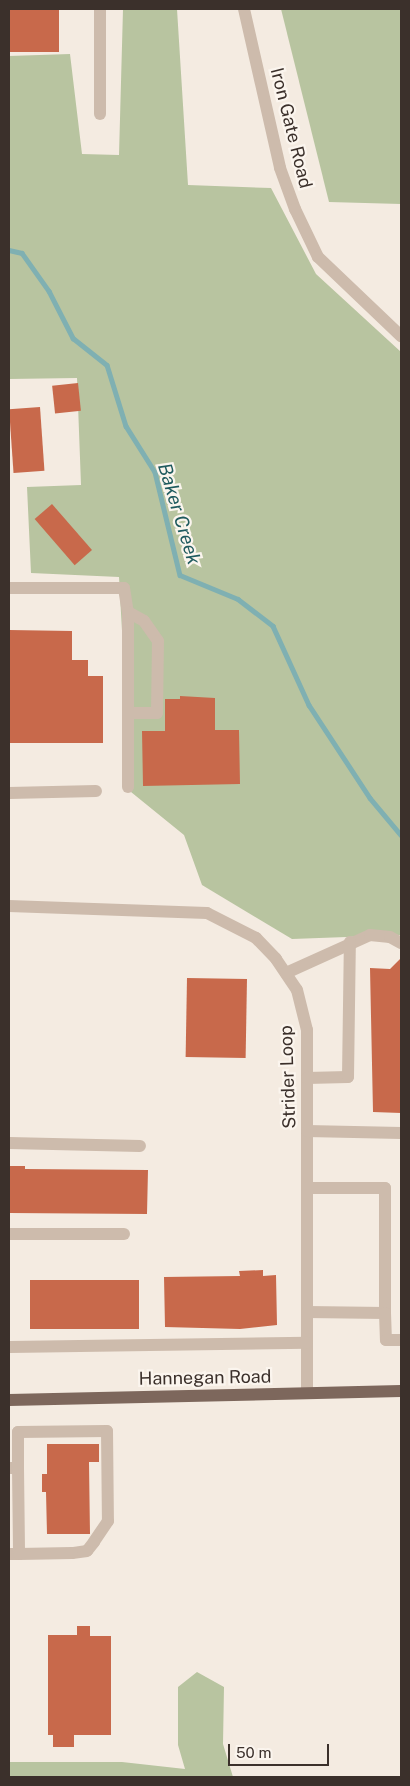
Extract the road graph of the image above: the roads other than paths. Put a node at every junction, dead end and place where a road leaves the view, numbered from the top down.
1 (100, 9) edge
2 (244, 9) edge
3 (100, 114) dead end
4 (401, 336) edge
5 (9, 588) edge
6 (128, 612) junction
7 (128, 713) junction
8 (128, 786) dead end
9 (96, 791) dead end
10 (9, 793) edge
11 (9, 906) edge
12 (350, 942) junction
13 (401, 943) edge
14 (286, 973) junction
15 (307, 1078) junction
16 (307, 1132) junction
17 (401, 1133) edge
18 (9, 1143) edge
19 (140, 1146) dead end
20 (307, 1188) junction
21 (9, 1234) edge
22 (124, 1234) dead end
23 (307, 1312) junction
24 (386, 1313) junction
25 (401, 1340) edge
26 (307, 1343) junction
27 (9, 1347) edge
28 (401, 1391) edge
29 (307, 1393) junction
30 (9, 1400) edge
31 (13, 1468) edge
32 (14, 1554) edge

1 - 3 street
2 - 4 street, Iron Gate Road
5 - 6 street
6 - 7 street
6 - 7 street
7 - 8 street
9 - 10 street
11 - 14 street, Strider Loop
12 - 13 street
12 - 14 street
12 - 15 street
14 - 15 street, Strider Loop
15 - 16 street, Strider Loop
16 - 17 street
16 - 20 street, Strider Loop
18 - 19 street
20 - 23 street, Strider Loop
20 - 24 street
21 - 22 street
23 - 24 street
23 - 26 street, Strider Loop
24 - 25 street
26 - 27 street
26 - 29 street, Strider Loop
28 - 29 main road, Hannegan Road
29 - 30 main road, Hannegan Road
31 - 32 street
31 - 32 street

